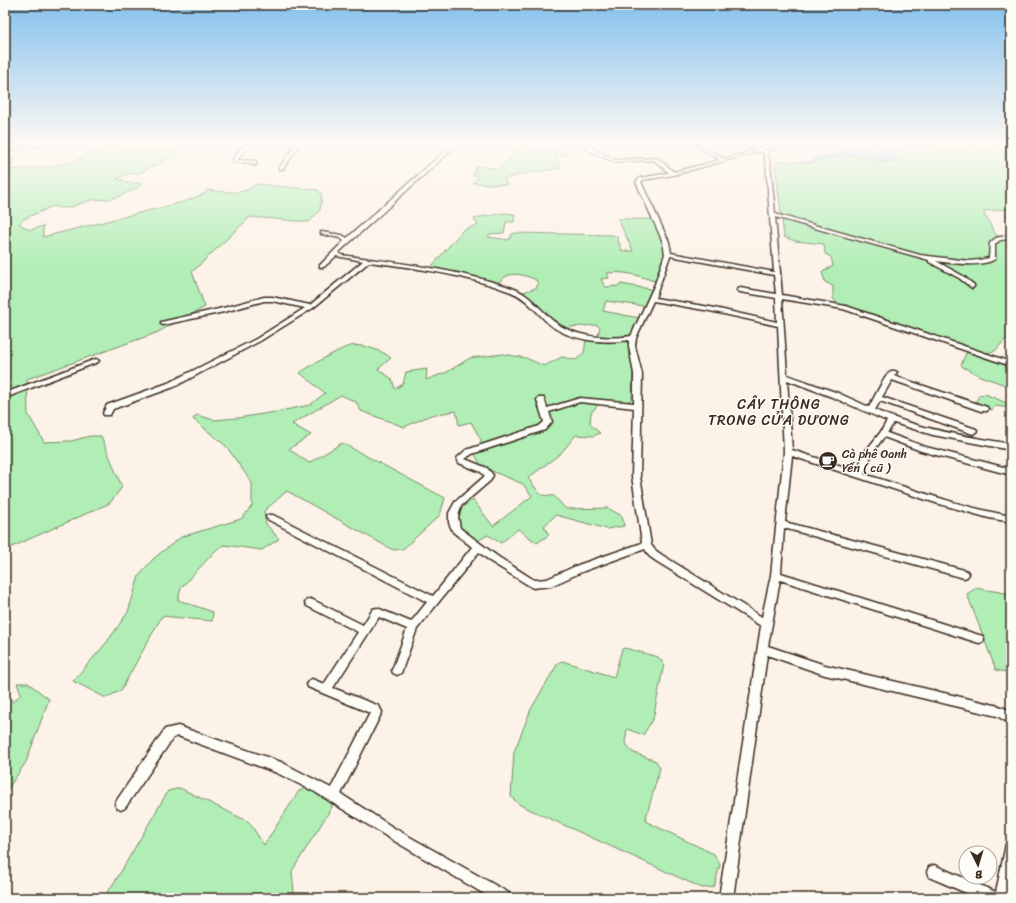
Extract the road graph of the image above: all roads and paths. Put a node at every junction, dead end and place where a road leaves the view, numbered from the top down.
1 (409, 186) edge
2 (640, 186) edge
3 (770, 186) edge
4 (772, 216) junction
5 (323, 233) dead end
6 (1011, 236) edge
7 (348, 241) junction
8 (335, 254) junction
9 (668, 254) junction
10 (924, 258) junction
11 (368, 260) junction
12 (322, 266) dead end
13 (776, 274) junction
14 (972, 286) dead end
15 (740, 290) dead end
16 (779, 296) junction
17 (651, 299) junction
18 (311, 307) junction
19 (163, 324) dead end
20 (780, 325) junction
21 (633, 338) junction
22 (96, 361) dead end
23 (1011, 364) edge
24 (784, 376) junction
25 (5, 396) edge
26 (878, 398) junction
27 (541, 400) dead end
28 (636, 406) junction
29 (984, 409) dead end
30 (544, 411) junction
31 (870, 411) junction
32 (107, 413) dead end
33 (892, 420) junction
34 (973, 431) dead end
35 (883, 434) junction
36 (1011, 447) edge
37 (788, 452) junction
38 (1011, 472) edge
39 (860, 475) junction
40 (270, 517) dead end
41 (1011, 519) edge
42 (780, 524) junction
43 (647, 545) junction
44 (478, 547) junction
45 (964, 574) dead end
46 (776, 575) junction
47 (434, 601) junction
48 (310, 603) dead end
49 (766, 624) junction
50 (414, 627) junction
51 (365, 630) junction
52 (979, 639) dead end
53 (763, 649) junction
54 (397, 670) dead end
55 (312, 684) dead end
56 (326, 690) junction
57 (1011, 719) edge
58 (333, 797) junction
59 (121, 804) dead end
60 (1011, 849) edge
61 (934, 872) dead end
62 (504, 898) edge
63 (726, 898) edge
64 (994, 898) edge
65 (1002, 898) edge

1 - 7 street
2 - 9 street
3 - 4 street
4 - 10 street
4 - 13 street
5 - 7 street
6 - 10 street
7 - 8 street
8 - 11 street
8 - 12 street
9 - 13 street
9 - 17 street
10 - 14 street
11 - 18 street
11 - 21 street
13 - 16 street
15 - 16 street
16 - 20 street
16 - 23 street
17 - 20 street
17 - 21 street
18 - 19 street
18 - 32 street
20 - 24 street
21 - 28 street
22 - 25 street
24 - 31 street
24 - 37 street
26 - 29 street
26 - 31 street
26 - 34 street
27 - 30 street
28 - 30 street
28 - 43 street
30 - 44 street
31 - 33 street
33 - 35 street
33 - 36 street
35 - 38 street
35 - 39 street
37 - 39 street
37 - 42 street
39 - 41 street
40 - 47 street
42 - 45 street
42 - 46 street
43 - 44 street
43 - 49 street
44 - 47 street
46 - 49 street
46 - 52 street
47 - 50 street
48 - 51 street
49 - 53 street
50 - 51 street
50 - 54 street
51 - 56 street
53 - 57 street
53 - 63 street
55 - 56 street
56 - 58 street
58 - 59 street
58 - 62 street
60 - 65 street
61 - 64 street

